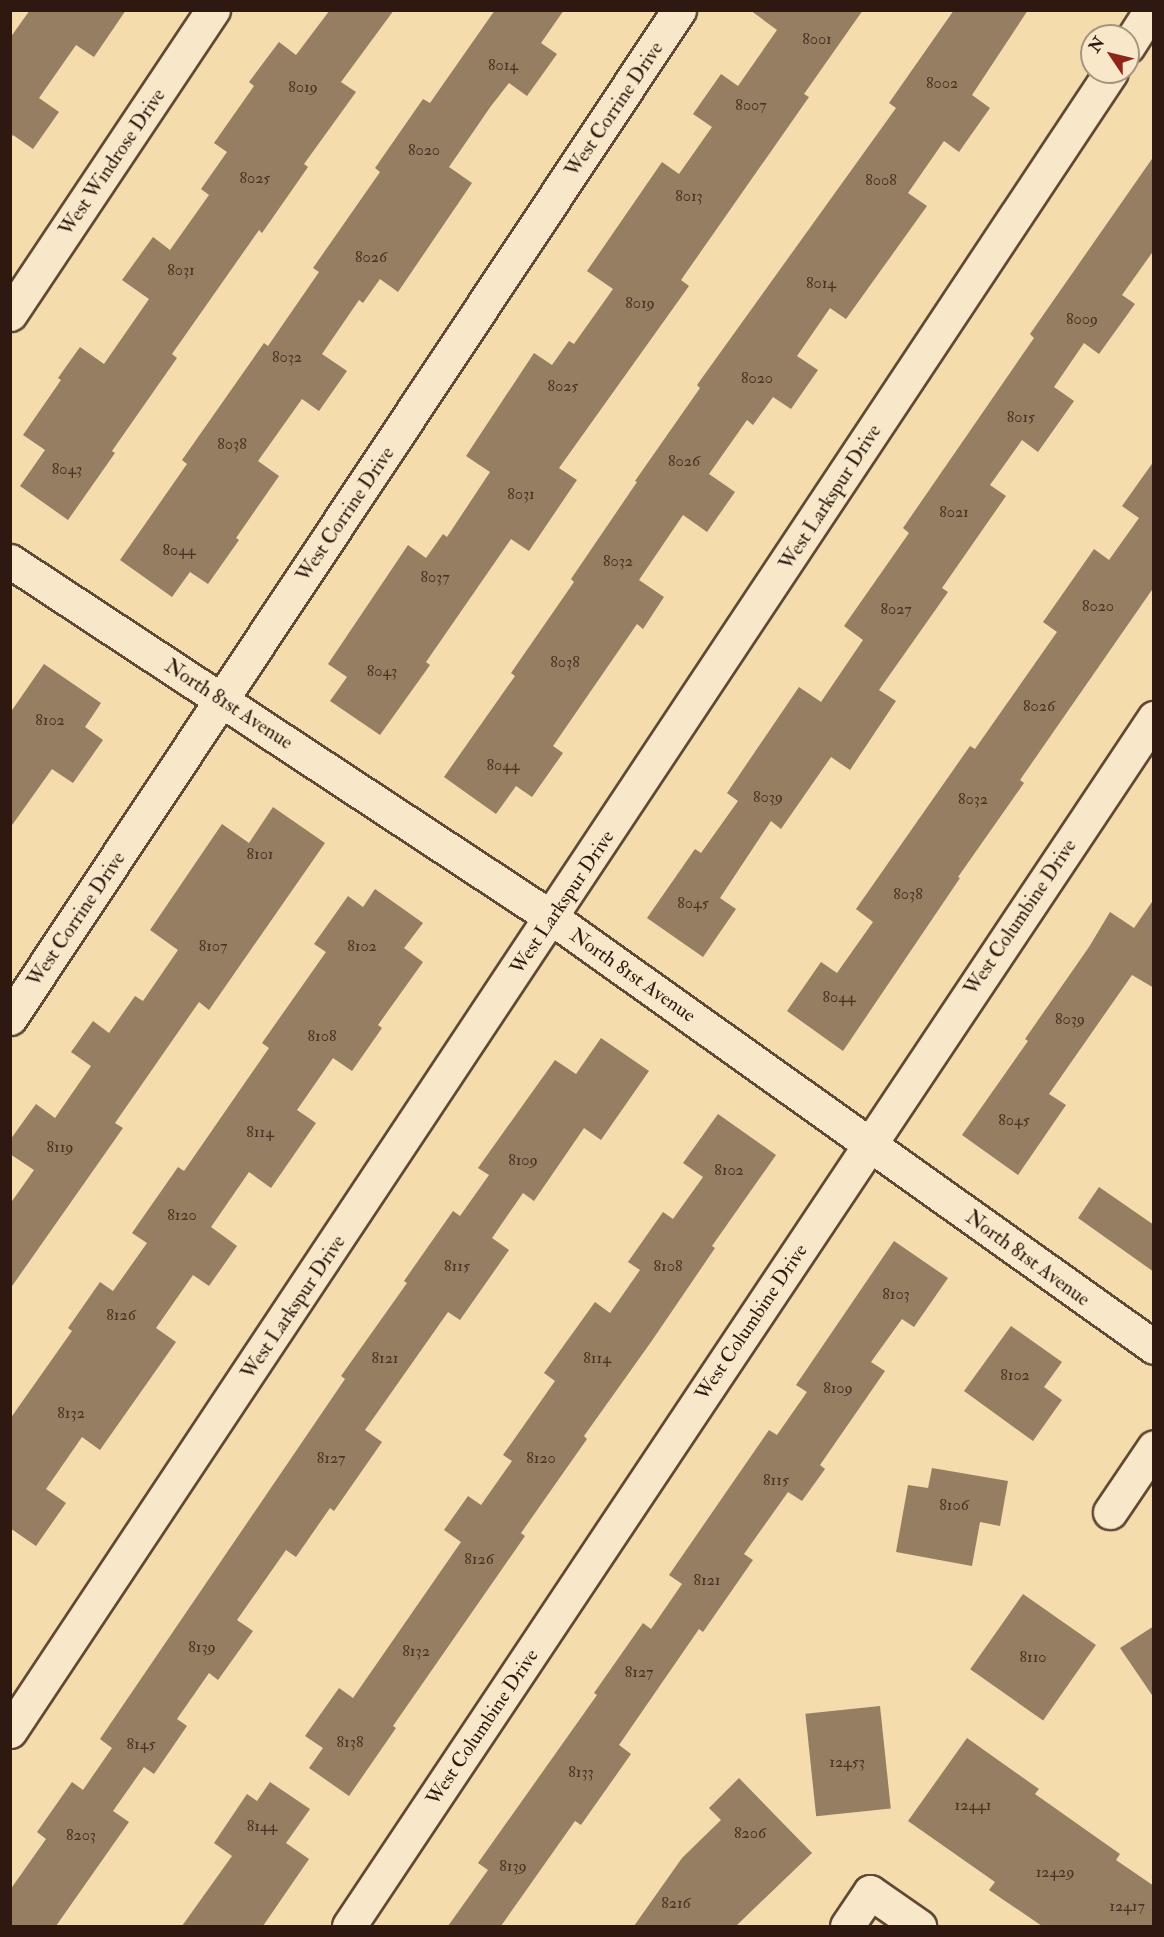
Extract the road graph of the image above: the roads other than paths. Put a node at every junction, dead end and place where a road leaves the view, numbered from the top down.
1 (213, 10) edge
2 (679, 10) edge
3 (1151, 10) edge
4 (1140, 27) edge
5 (1103, 84) edge
6 (10, 314) edge
7 (10, 561) edge
8 (222, 699) junction
9 (1154, 718) edge
10 (552, 918) junction
11 (10, 1018) edge
12 (869, 1144) junction
13 (1154, 1347) edge
14 (1154, 1447) edge
15 (1110, 1512) dead end
16 (10, 1731) edge
17 (349, 1926) edge
18 (847, 1926) edge
19 (919, 1926) edge

1 - 6 street, West Windrose Drive
2 - 8 street, West Corrine Drive
3 - 4 street
5 - 10 street, West Larkspur Drive
7 - 8 street, North 81st Avenue
8 - 10 street, North 81st Avenue
8 - 11 street, West Corrine Drive
9 - 12 street, West Columbine Drive
10 - 12 street, North 81st Avenue
10 - 16 street, West Larkspur Drive
12 - 13 street, North 81st Avenue
12 - 17 street, West Columbine Drive
14 - 15 street
18 - 19 street

